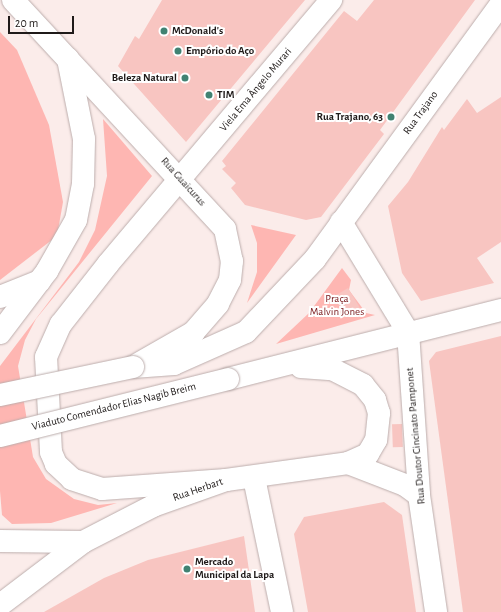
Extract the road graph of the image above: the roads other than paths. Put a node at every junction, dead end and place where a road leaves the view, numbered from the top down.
1 (13, 0) edge
2 (331, 0) edge
3 (501, 4) edge
4 (68, 59) junction
5 (180, 178) junction
6 (342, 222) junction
7 (40, 281) junction
8 (0, 297) edge
9 (501, 310) edge
10 (408, 332) junction
11 (0, 333) edge
12 (280, 366) junction
13 (133, 367) junction
14 (0, 395) edge
15 (0, 436) edge
16 (348, 463) junction
17 (254, 478) junction
18 (226, 480) junction
19 (419, 495) junction
20 (0, 541) edge
21 (83, 542) junction
22 (0, 605) edge
23 (282, 612) edge
24 (436, 612) edge

1 - 4 street, Rua Guaicurus
2 - 5 street, Viela Ema Ângelo Murari
3 - 6 street, Rua Trajano
4 - 5 street, Rua Guaicurus
4 - 7 street
5 - 13 street, Rua Guaicurus
5 - 18 street
6 - 10 street
6 - 13 street
7 - 8 street
7 - 11 street
9 - 10 street
10 - 12 street
10 - 19 street, Rua Doutor Cincinato Pamponet
12 - 15 street, Viaduto Comendador Elias Nagib Breim, bridge
12 - 16 street, Rua Herbart
13 - 14 street, bridge
16 - 17 street, Rua Herbart
16 - 19 street
17 - 18 street, Rua Herbart
17 - 23 street
18 - 21 street, Rua Herbart
19 - 24 street, Rua Doutor Cincinato Pamponet
20 - 21 street
21 - 22 street, Rua Herbart

